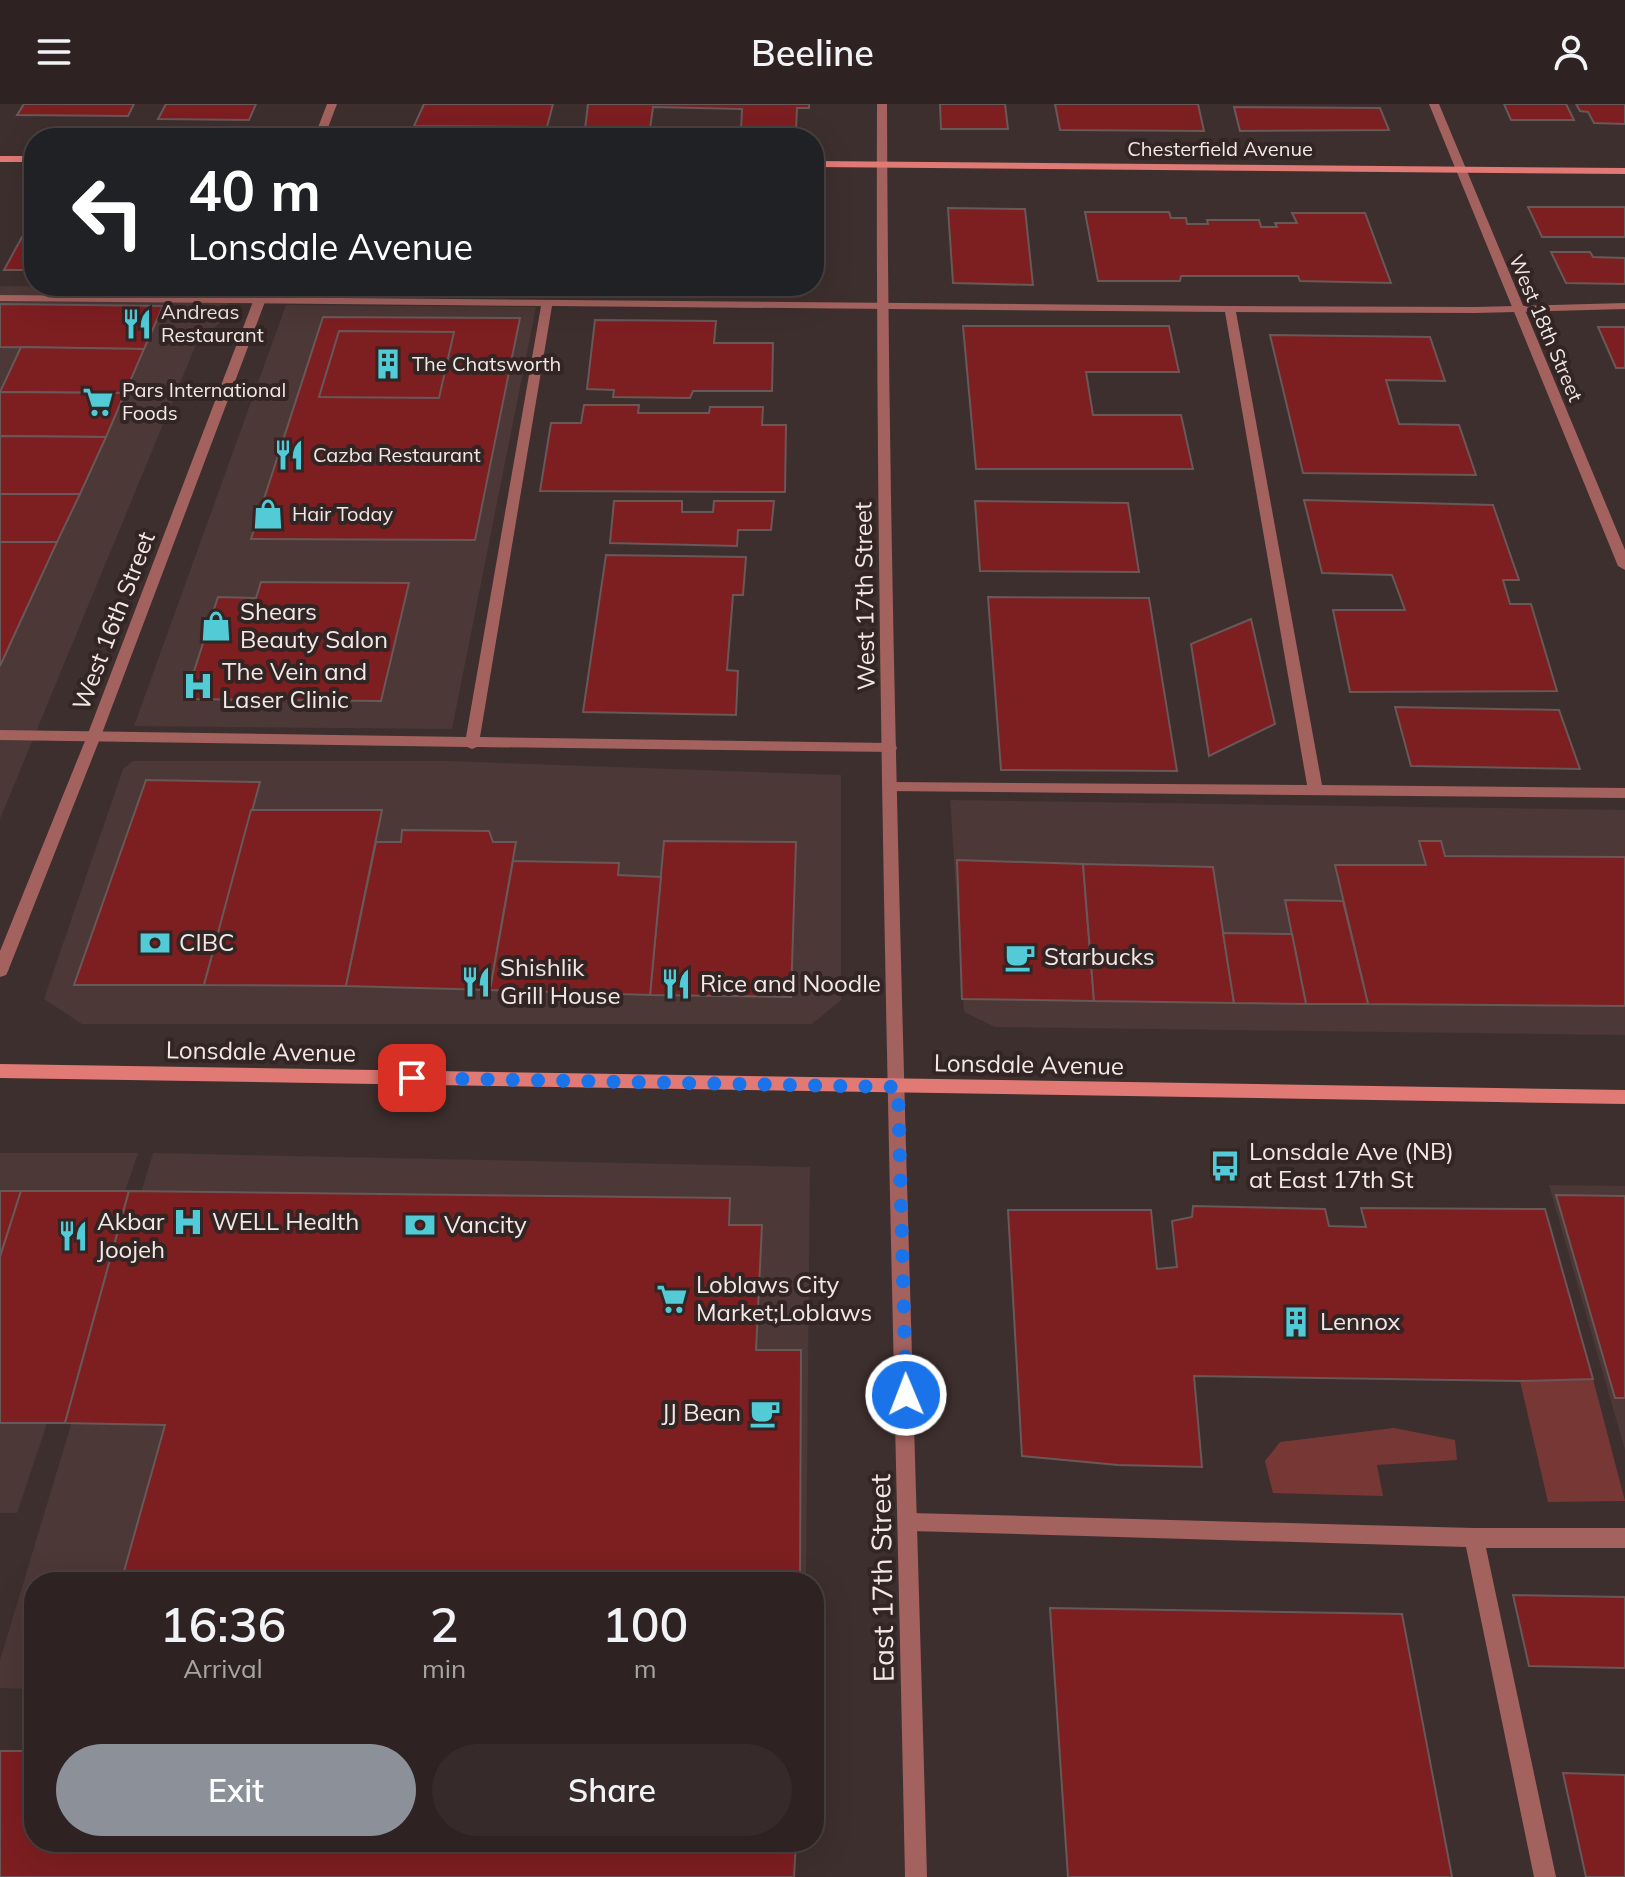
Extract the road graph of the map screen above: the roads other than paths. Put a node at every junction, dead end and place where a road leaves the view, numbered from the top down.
1 (332, 104) edge
2 (882, 104) edge
3 (1434, 104) edge
4 (323, 128) edge
5 (0, 159) edge
6 (24, 159) edge
7 (824, 164) edge
8 (882, 164) junction
9 (1460, 169) junction
10 (1625, 171) edge
11 (261, 296) edge
12 (0, 298) edge
13 (259, 301) junction
14 (547, 301) junction
15 (882, 304) junction
16 (1625, 306) edge
17 (1518, 308) junction
18 (1230, 309) junction
19 (1625, 566) edge
20 (0, 735) edge
21 (94, 736) junction
22 (472, 744) junction
23 (890, 748) junction
24 (892, 787) junction
25 (1315, 789) junction
26 (1625, 793) edge
27 (0, 971) edge
28 (0, 1071) edge
29 (898, 1087) junction
30 (1625, 1097) edge
31 (910, 1522) junction
32 (1474, 1538) junction
33 (1625, 1538) edge
34 (916, 1877) edge
35 (1545, 1877) edge

1 - 4 street
2 - 8 street, West 17th Street
3 - 9 street, West 18th Street
5 - 6 main road
7 - 8 main road, Chesterfield Avenue
8 - 9 main road, Chesterfield Avenue
8 - 15 street, West 17th Street
9 - 10 main road, Chesterfield Avenue
9 - 17 street, West 18th Street
11 - 13 street, West 16th Street
12 - 13 street
13 - 14 street
13 - 21 street, West 16th Street
14 - 15 street
14 - 22 street
15 - 18 street
15 - 23 street, West 17th Street
16 - 17 street
17 - 18 street
17 - 19 street, West 18th Street
18 - 25 street
20 - 21 street
21 - 22 street
21 - 27 street, West 16th Street
22 - 23 street
23 - 24 street, West 17th Street
24 - 25 street
24 - 29 street, West 17th Street
25 - 26 street
28 - 29 main road, Lonsdale Avenue
29 - 30 main road, Lonsdale Avenue
29 - 31 street, East 17th Street
31 - 32 street
31 - 34 street, East 17th Street
32 - 33 street
32 - 35 street

